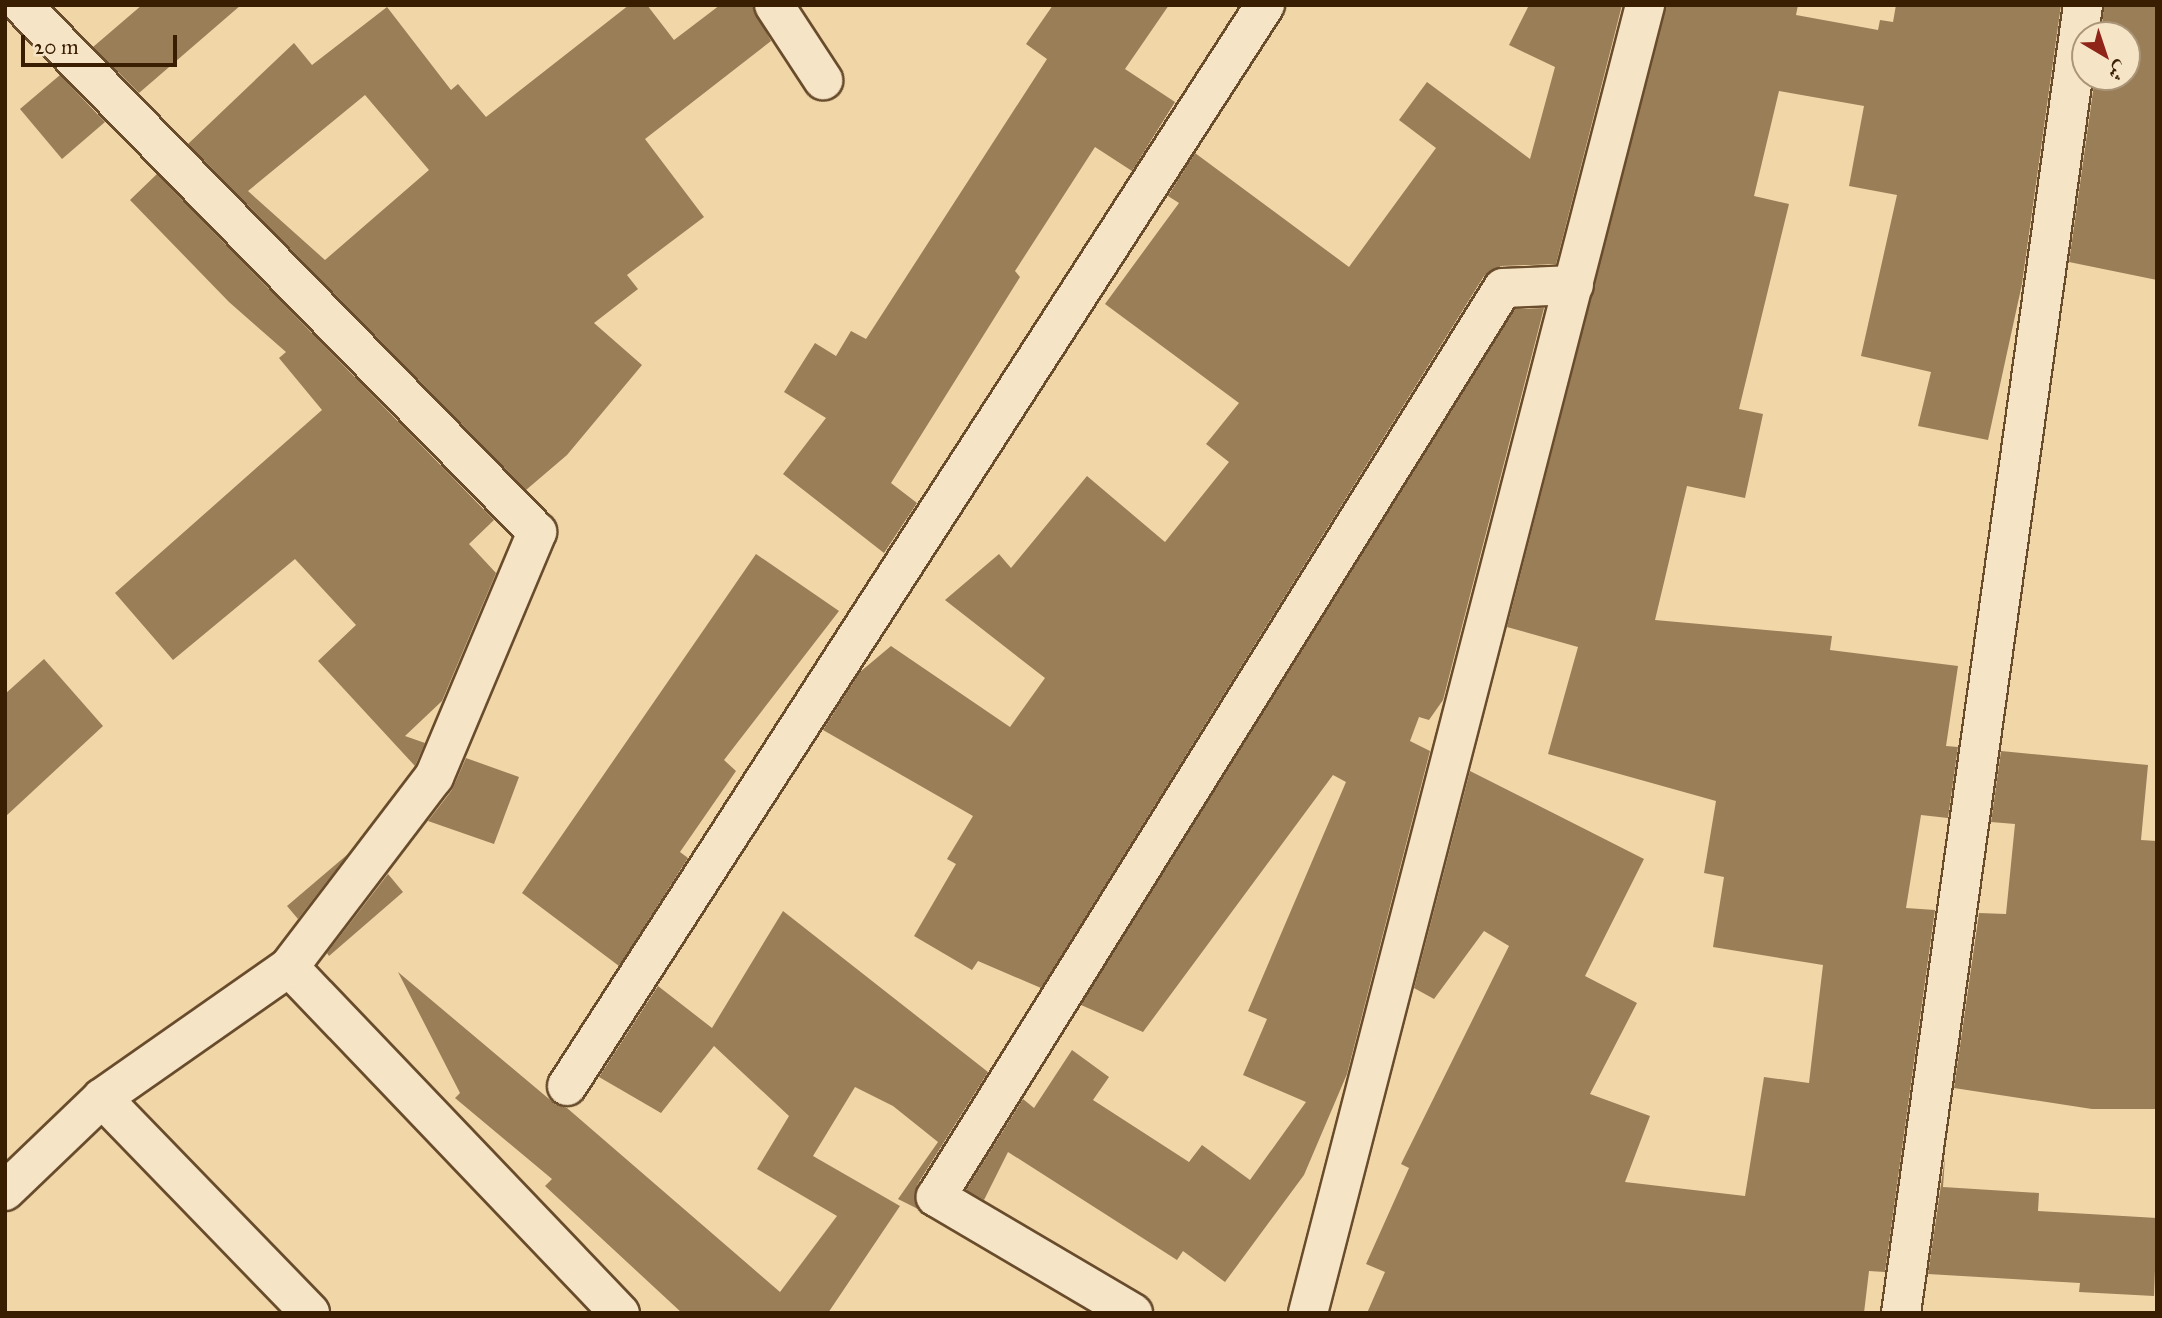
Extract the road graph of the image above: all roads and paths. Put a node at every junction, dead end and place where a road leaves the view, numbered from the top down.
1 (775, 5) edge
2 (1265, 5) edge
3 (1645, 5) edge
4 (2083, 5) edge
5 (38, 10) edge
6 (823, 80) dead end
7 (1574, 285) junction
8 (289, 967) junction
9 (567, 1086) dead end
10 (102, 1098) junction
11 (5, 1191) edge
12 (310, 1313) edge
13 (620, 1313) edge
14 (1133, 1313) edge
15 (1308, 1313) edge
16 (1901, 1313) edge

1 - 6 street
2 - 9 street
3 - 7 street
4 - 16 street
5 - 8 street
7 - 14 street
7 - 15 street
8 - 10 street
8 - 13 street
10 - 11 street
10 - 12 street

